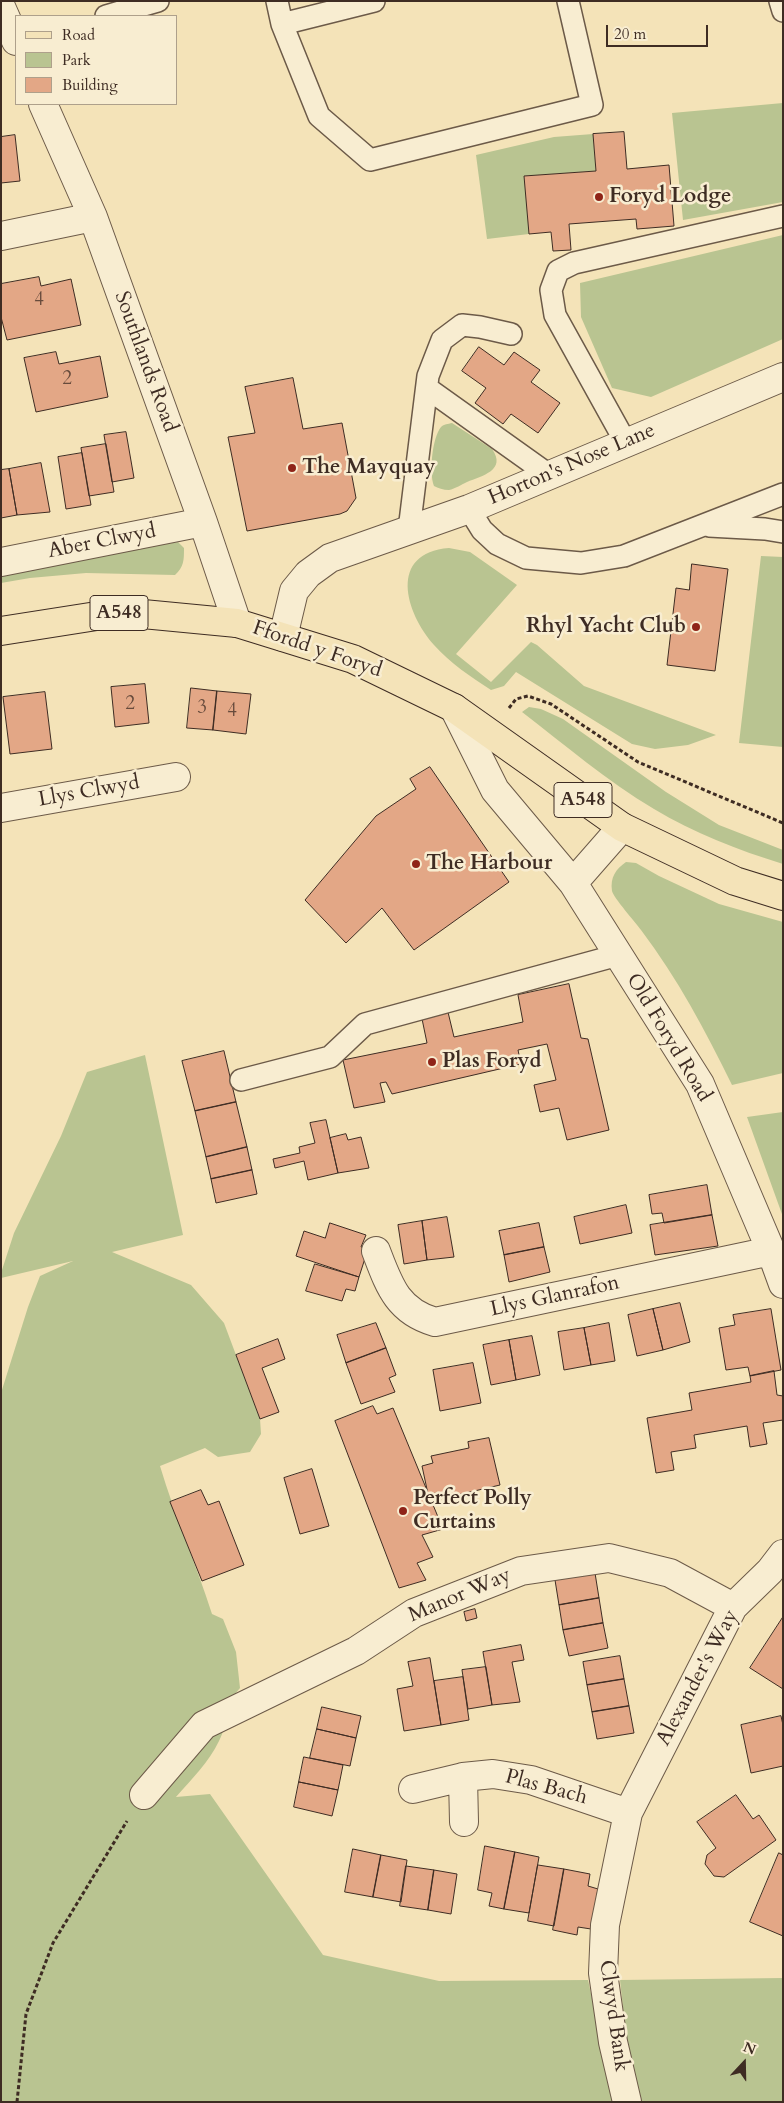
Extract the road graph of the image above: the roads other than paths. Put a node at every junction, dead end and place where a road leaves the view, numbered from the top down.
1 (158, 1) edge
2 (277, 1) edge
3 (374, 1) edge
4 (568, 1) edge
5 (780, 1) edge
6 (1, 7) edge
7 (783, 11) edge
8 (109, 15) edge
9 (282, 24) junction
10 (15, 39) edge
11 (44, 105) edge
12 (783, 216) edge
13 (92, 217) junction
14 (1, 236) edge
15 (510, 334) dead end
16 (783, 377) edge
17 (427, 388) junction
18 (626, 443) junction
19 (549, 475) junction
20 (783, 494) edge
21 (469, 509) junction
22 (204, 522) junction
23 (701, 526) junction
24 (409, 530) junction
25 (783, 532) edge
26 (1, 562) edge
27 (237, 623) junction
28 (1, 631) edge
29 (283, 637) junction
30 (454, 708) junction
31 (176, 777) dead end
32 (1, 808) edge
33 (622, 827) junction
34 (573, 883) junction
35 (783, 896) edge
36 (618, 955) junction
37 (241, 1080) dead end
38 (376, 1251) dead end
39 (771, 1251) junction
40 (783, 1284) edge
41 (783, 1554) edge
42 (733, 1607) junction
43 (463, 1777) junction
44 (414, 1789) dead end
45 (144, 1795) road end
46 (628, 1813) junction
47 (464, 1822) dead end
48 (627, 2102) edge

1 - 8 lane
2 - 9 lane
3 - 9 lane
4 - 9 lane
5 - 7 lane
6 - 10 street
11 - 13 street, Southlands Road
12 - 18 lane
13 - 14 street
13 - 22 street, Southlands Road
15 - 17 lane
16 - 18 street, Horton's Nose Lane
17 - 19 lane
17 - 24 lane
18 - 19 street, Horton's Nose Lane
19 - 21 street, Horton's Nose Lane
20 - 23 lane
21 - 23 lane
21 - 24 street, Horton's Nose Lane
22 - 26 street, Aber Clwyd
22 - 27 street, Southlands Road
23 - 25 lane
24 - 29 street, Horton's Nose Lane
27 - 28 main road, A548
27 - 29 main road, Ffordd y Foryd / A548
29 - 30 main road, Ffordd y Foryd / A548
30 - 33 main road, A548
30 - 34 street, Old Foryd Road
31 - 32 street, Llys Clwyd
33 - 34 street
33 - 35 main road, A548
34 - 36 street, Old Foryd Road
36 - 37 lane
36 - 39 street, Old Foryd Road
38 - 39 street, Llys Glanrafon
39 - 40 street, Old Foryd Road
41 - 42 street, Alexander's Way
42 - 45 street, Manor Way
42 - 46 street, Alexander's Way
43 - 44 street, Plas Bach
43 - 46 street, Plas Bach
43 - 47 street
46 - 48 street, Clwyd Bank

